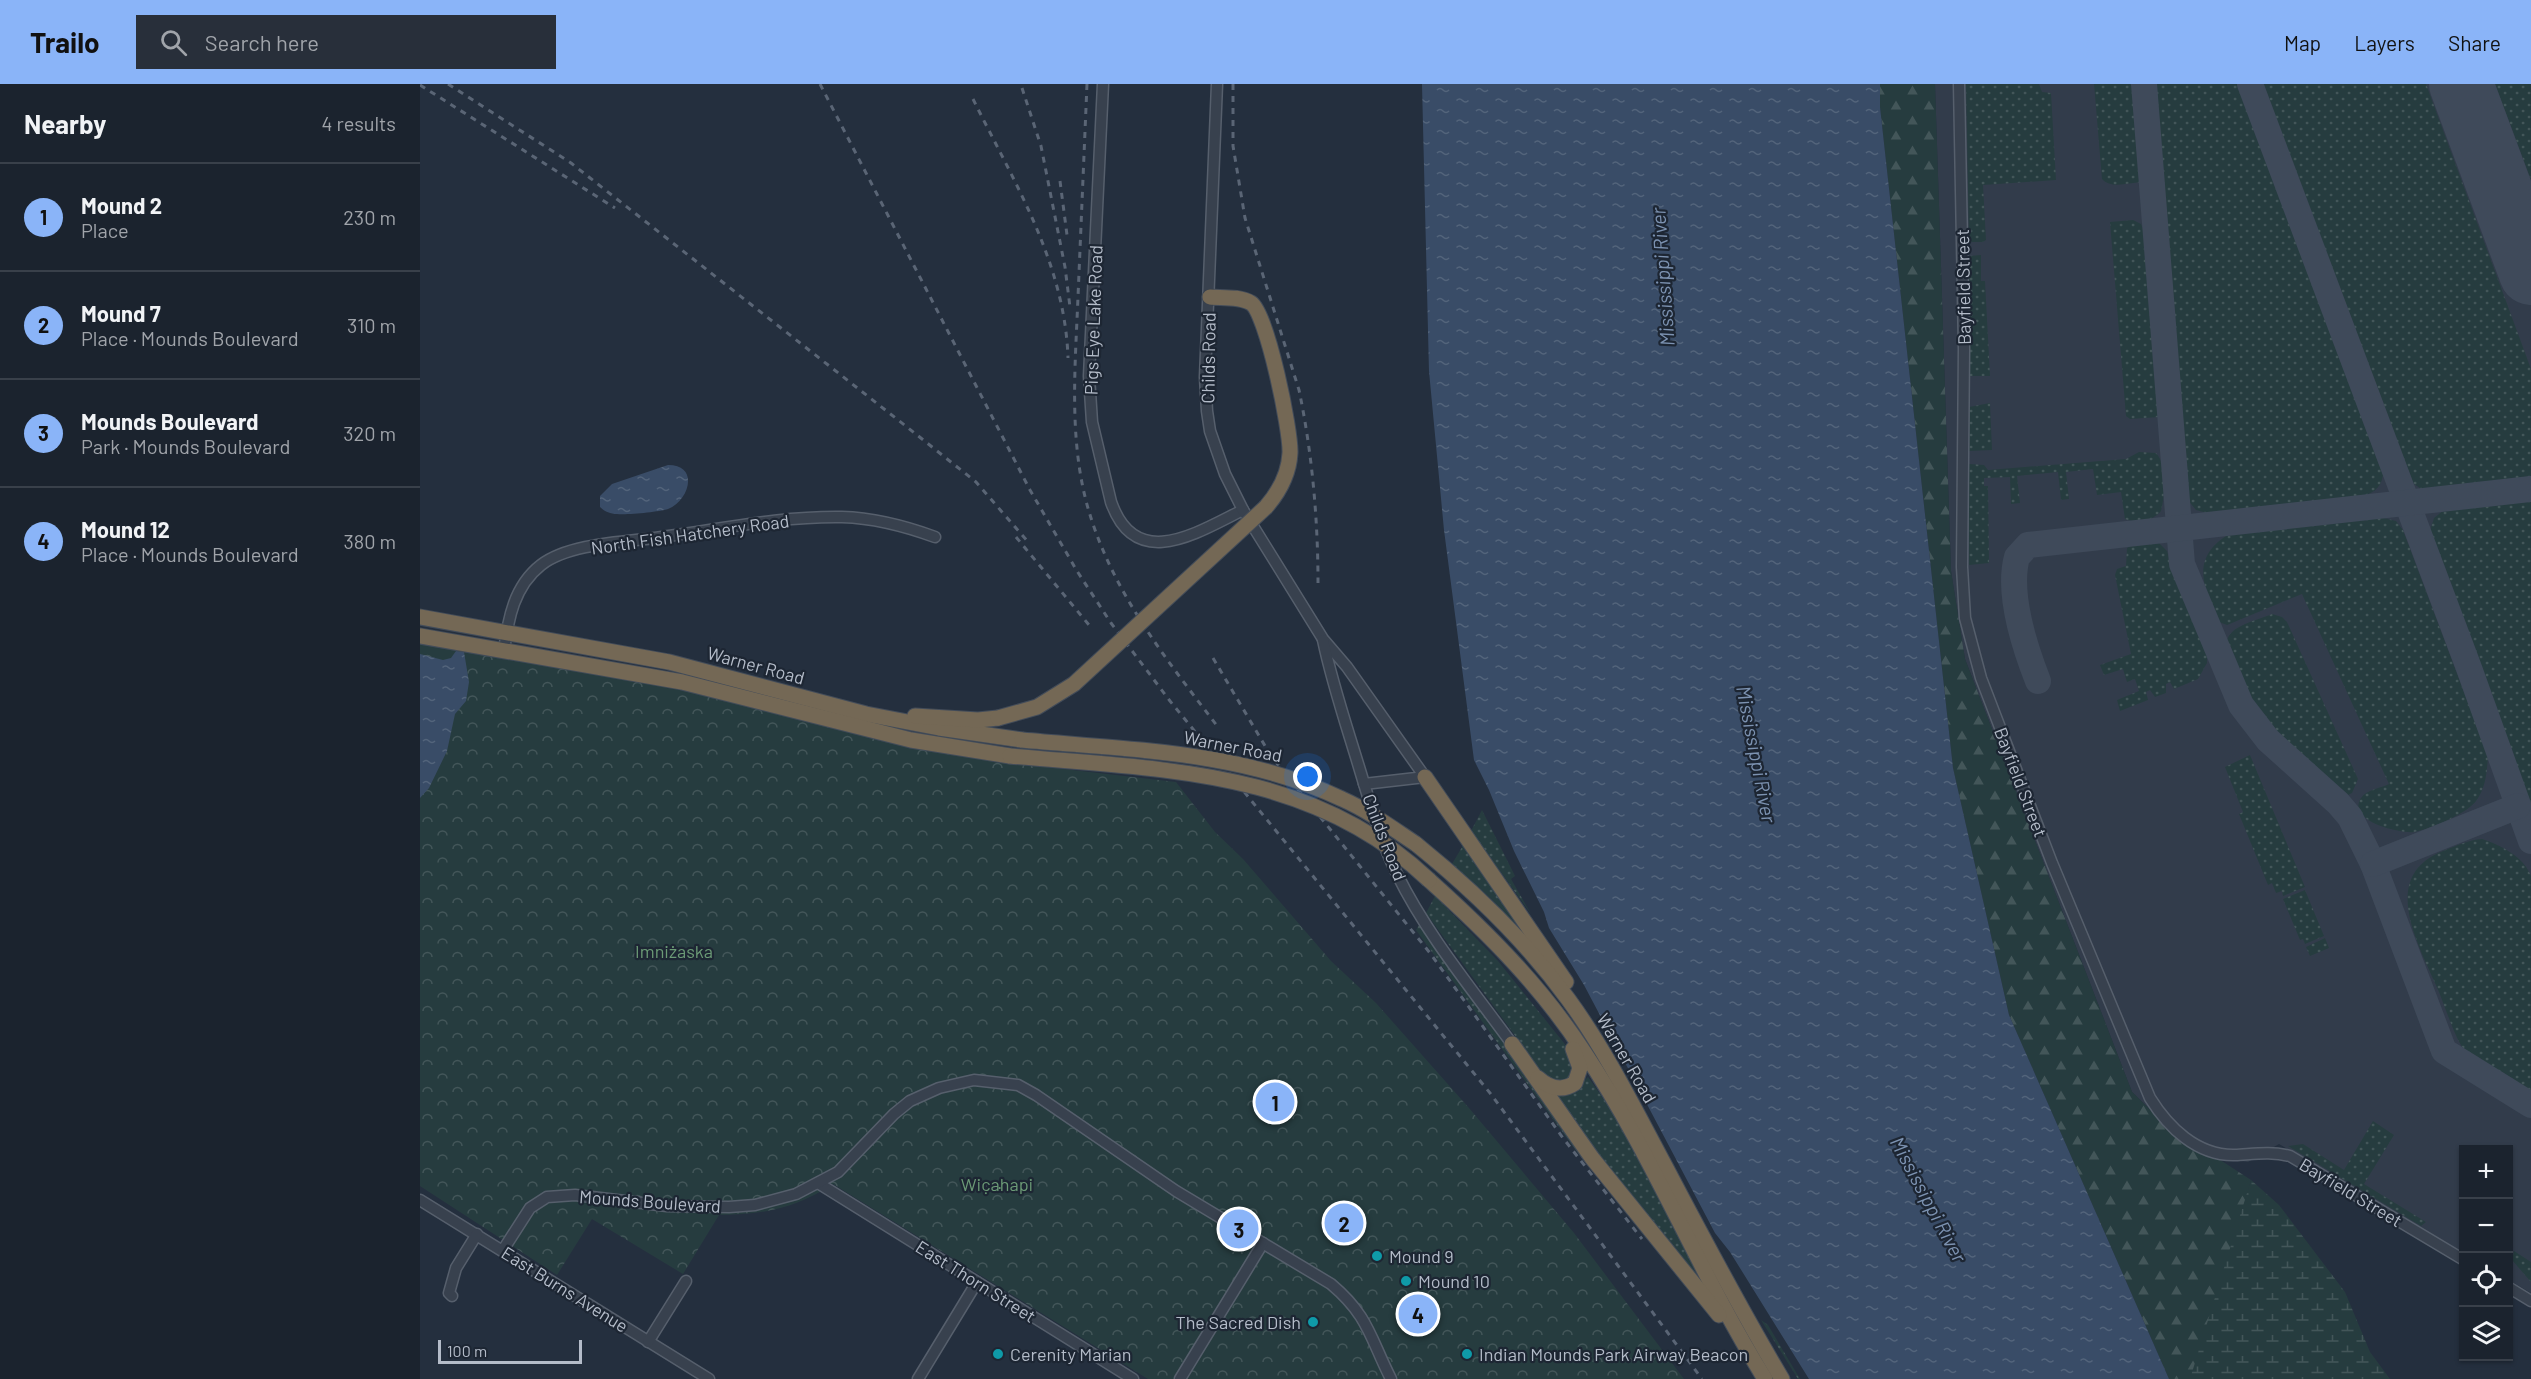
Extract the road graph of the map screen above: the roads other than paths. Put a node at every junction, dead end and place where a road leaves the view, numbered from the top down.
1 (1103, 84) edge
2 (1217, 84) edge
3 (1959, 84) edge
4 (1210, 297) junction
5 (1243, 510) junction
6 (935, 537) dead end
7 (420, 617) edge
8 (506, 633) junction
9 (420, 636) edge
10 (1323, 639) junction
11 (504, 651) junction
12 (866, 714) junction
13 (1425, 777) junction
14 (1364, 784) junction
15 (1532, 982) junction
16 (1512, 1044) junction
17 (1616, 1075) junction
18 (818, 1184) junction
19 (420, 1200) edge
20 (477, 1234) junction
21 (1263, 1243) junction
22 (503, 1250) junction
23 (2459, 1258) edge
24 (686, 1281) dead end
25 (977, 1282) junction
26 (2513, 1290) edge
27 (452, 1296) dead end
28 (2531, 1301) edge
29 (648, 1342) junction
30 (1762, 1375) edge
31 (709, 1379) edge
32 (918, 1379) edge
33 (1133, 1379) edge
34 (1180, 1379) edge
35 (1391, 1379) edge
36 (1782, 1379) edge

1 - 5 street, Pigs Eye Lake Road
2 - 4 street, Childs Road
3 - 23 street, Bayfield Street
4 - 5 street, Childs Road
4 - 12 highway, bridge
5 - 10 street, Childs Road
6 - 8 street, North Fish Hatchery Road
7 - 8 highway, Warner Road
8 - 11 street, North Fish Hatchery Road
8 - 12 highway, Warner Road
9 - 11 highway, Warner Road
10 - 13 street, Childs Road
10 - 14 street, Childs Road
11 - 15 highway, Warner Road, bridge
12 - 17 highway, Warner Road, bridge
13 - 14 street
13 - 17 highway
14 - 16 street, Childs Road
15 - 16 highway
15 - 30 highway, Warner Road
16 - 30 highway
17 - 36 highway, Warner Road
18 - 21 street, Mounds Boulevard
18 - 22 street, Mounds Boulevard
18 - 25 street, East Thorn Street
19 - 20 street, East Burns Avenue
20 - 22 street, East Burns Avenue
20 - 27 street
21 - 34 street
21 - 35 street, Mounds Boulevard
22 - 29 street, East Burns Avenue
24 - 29 street
25 - 32 street
25 - 33 street, East Thorn Street
26 - 28 street
29 - 31 street, East Burns Avenue

